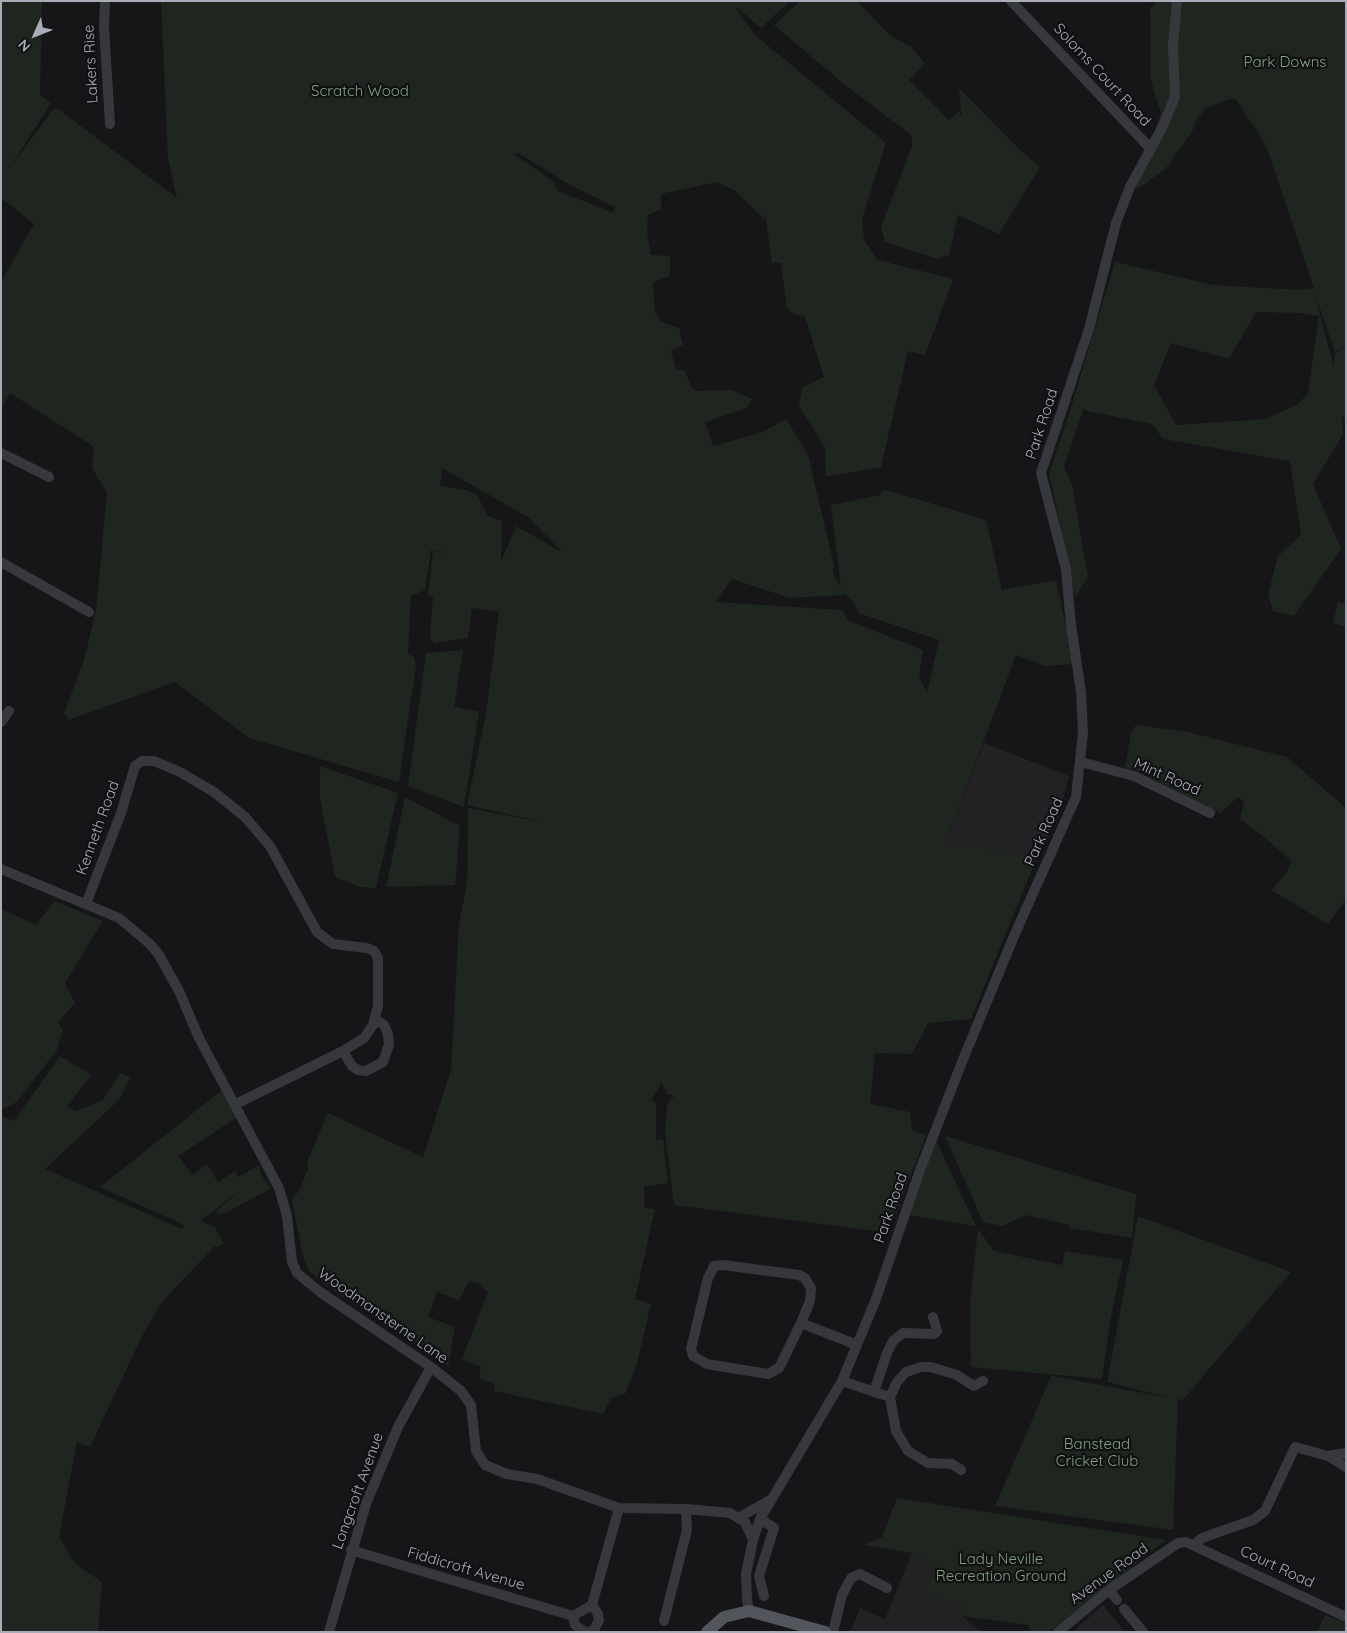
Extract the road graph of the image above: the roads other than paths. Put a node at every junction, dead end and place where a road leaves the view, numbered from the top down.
1 (104, 1) edge
2 (1011, 1) edge
3 (1177, 1) edge
4 (110, 124) dead end
5 (1150, 148) junction
6 (1, 453) edge
7 (49, 477) dead end
8 (1, 562) edge
9 (89, 612) dead end
10 (9, 711) dead end
11 (1, 722) edge
12 (1081, 762) junction
13 (1210, 813) dead end
14 (1, 869) edge
15 (86, 904) junction
16 (375, 1019) junction
17 (343, 1051) junction
18 (236, 1104) junction
19 (933, 1317) dead end
20 (801, 1323) junction
21 (857, 1345) junction
22 (431, 1367) junction
23 (842, 1380) junction
24 (983, 1381) dead end
25 (874, 1392) junction
26 (890, 1397) junction
27 (1346, 1453) edge
28 (1328, 1456) junction
29 (1346, 1467) edge
30 (962, 1470) dead end
31 (770, 1500) junction
32 (619, 1508) junction
33 (686, 1509) junction
34 (740, 1518) junction
35 (760, 1519) junction
36 (753, 1540) junction
37 (1178, 1543) joint
38 (1194, 1545) junction
39 (351, 1550) junction
40 (746, 1574) junction
41 (759, 1576) junction
42 (887, 1588) dead end
43 (1109, 1590) junction
44 (764, 1596) dead end
45 (592, 1604) junction
46 (749, 1611) junction
47 (573, 1616) junction
48 (1346, 1617) edge
49 (664, 1620) dead end
50 (329, 1632) edge
51 (587, 1632) edge
52 (707, 1632) edge
53 (825, 1632) edge
54 (833, 1632) edge
55 (1058, 1632) edge
56 (1143, 1632) edge

1 - 4 street, Lakers Rise
2 - 5 street, Soloms Court Road
3 - 5 street, Park Road
5 - 12 street, Park Road
6 - 7 street
8 - 9 street
10 - 11 street
12 - 13 street, Mint Road
12 - 21 street, Park Road
14 - 15 street, Woodmansterne Lane
15 - 16 street, Kenneth Road
15 - 18 street, Woodmansterne Lane
16 - 17 street
16 - 17 street
17 - 18 street
18 - 22 street, Woodmansterne Lane
19 - 25 street
20 - 20 street
20 - 21 street
21 - 23 street, Park Road
22 - 32 street, Woodmansterne Lane
22 - 39 street, Longcroft Avenue
23 - 25 street
23 - 31 street, Park Road
24 - 26 street
25 - 26 street
26 - 30 street
27 - 28 street
28 - 29 street
28 - 38 street
31 - 34 street
31 - 35 street, Park Road
32 - 33 street, Woodmansterne Lane
32 - 45 street
33 - 34 street, Woodmansterne Lane
33 - 49 street
34 - 36 street
35 - 36 street, Park Road
35 - 41 street
36 - 40 street, Park Road
37 - 38 street, Court Road
37 - 43 street, Avenue Road
38 - 48 street, Court Road
39 - 47 street, Fiddicroft Avenue
39 - 50 street, Longcroft Avenue
40 - 41 street
40 - 46 street, Park Road
41 - 44 street
42 - 54 street
43 - 55 street, Avenue Road
43 - 56 street
45 - 47 street
45 - 51 street
46 - 52 main road
46 - 53 main road
47 - 51 street

